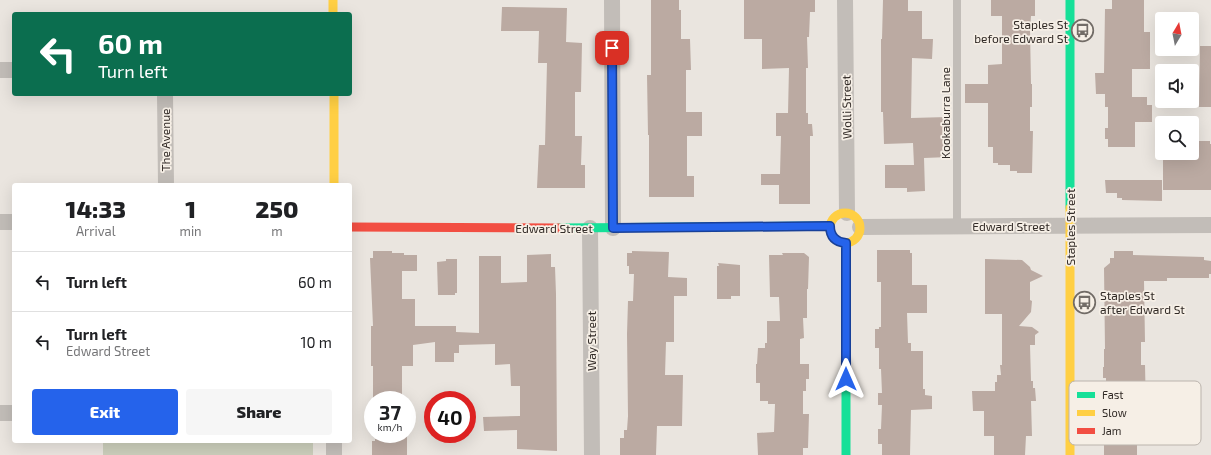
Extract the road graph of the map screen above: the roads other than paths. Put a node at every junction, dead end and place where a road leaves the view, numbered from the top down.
1 (334, 0) edge
2 (612, 0) edge
3 (845, 0) edge
4 (957, 0) edge
5 (1070, 0) edge
6 (333, 12) edge
7 (0, 70) edge
8 (12, 70) edge
9 (165, 96) edge
10 (334, 96) edge
11 (166, 183) edge
12 (334, 183) edge
13 (848, 214) junction
14 (0, 222) edge
15 (12, 222) edge
16 (1211, 225) edge
17 (830, 226) junction
18 (1070, 226) junction
19 (352, 227) edge
20 (860, 227) junction
21 (957, 227) junction
22 (590, 228) junction
23 (613, 228) junction
24 (846, 243) junction
25 (1070, 381) edge
26 (0, 413) edge
27 (12, 413) edge
28 (334, 443) edge
29 (334, 455) edge
30 (592, 455) edge
31 (846, 455) edge

1 - 6 street
2 - 23 street
3 - 13 street, Wolli Street
4 - 21 lane, Kookaburra Lane
5 - 18 street, Staples Street
7 - 8 street
9 - 11 street, The Avenue
10 - 12 street
13 - 17 street
13 - 20 street
14 - 15 street
16 - 18 street, Edward Street
17 - 23 street, Edward Street
17 - 24 street
18 - 21 street, Edward Street
18 - 25 street, Staples Street
19 - 22 street, Edward Street
20 - 21 street, Edward Street
20 - 24 street
22 - 23 street, Edward Street
22 - 30 street, Way Street
24 - 31 street
26 - 27 street
28 - 29 street

